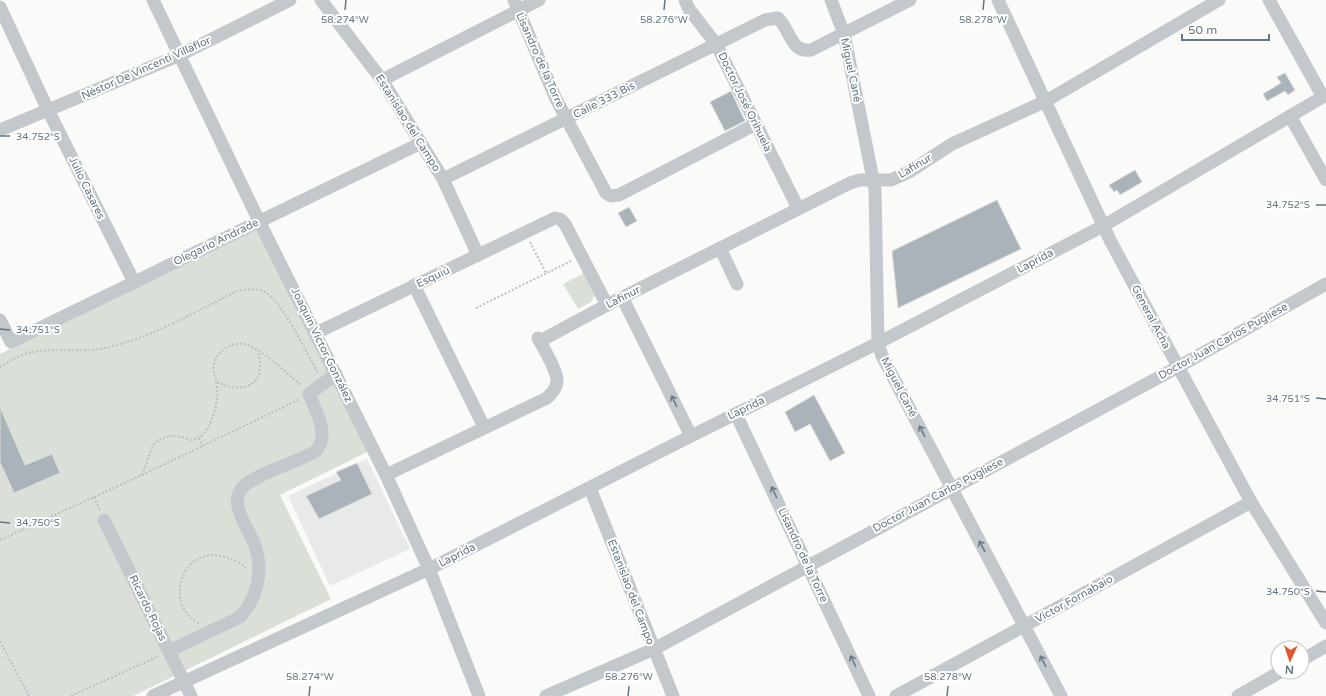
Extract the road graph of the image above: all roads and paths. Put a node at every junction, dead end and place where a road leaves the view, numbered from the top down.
1 (153, 0) edge
2 (290, 0) edge
3 (321, 0) edge
4 (539, 0) edge
5 (685, 0) edge
6 (831, 0) edge
7 (910, 0) edge
8 (998, 0) edge
9 (1219, 0) edge
10 (1269, 0) edge
11 (516, 5) edge
12 (0, 6) edge
13 (844, 34) junction
14 (716, 44) junction
15 (180, 56) junction
16 (382, 80) junction
17 (1324, 96) edge
18 (1046, 101) junction
19 (48, 110) junction
20 (1290, 116) junction
21 (567, 119) junction
22 (756, 124) junction
23 (0, 130) edge
24 (421, 143) junction
25 (443, 179) junction
26 (874, 180) junction
27 (1326, 180) edge
28 (798, 208) junction
29 (259, 221) junction
30 (1103, 226) junction
31 (525, 232) junction
32 (720, 248) junction
33 (478, 255) junction
34 (581, 256) junction
35 (546, 273) junction
36 (134, 282) junction
37 (737, 284) dead end
38 (1326, 284) edge
39 (414, 286) junction
40 (622, 297) junction
41 (607, 305) junction
42 (476, 308) dead end
43 (0, 320) edge
44 (316, 333) junction
45 (878, 343) junction
46 (258, 350) junction
47 (0, 366) edge
48 (1178, 367) junction
49 (336, 374) junction
50 (216, 381) junction
51 (323, 382) junction
52 (309, 394) junction
53 (736, 414) junction
54 (484, 427) junction
55 (691, 436) junction
56 (199, 438) junction
57 (203, 446) junction
58 (142, 475) junction
59 (386, 475) junction
60 (590, 488) junction
61 (952, 488) junction
62 (1251, 502) junction
63 (104, 520) dead end
64 (0, 540) edge
65 (808, 564) junction
66 (429, 569) junction
67 (248, 571) dead end
68 (1326, 623) edge
69 (1024, 626) junction
70 (214, 628) junction
71 (0, 641) edge
72 (1326, 646) edge
73 (654, 649) junction
74 (169, 651) junction
75 (1310, 655) edge
76 (1270, 678) edge
77 (184, 682) junction
78 (29, 696) edge
79 (71, 696) edge
80 (153, 696) edge
81 (191, 696) edge
82 (480, 696) edge
83 (546, 696) edge
84 (673, 696) edge
85 (869, 696) edge
86 (896, 696) edge
87 (1060, 696) edge
88 (1238, 696) edge

1 - 15 street, Joaquín Víctor González
2 - 15 street, Néstor De Vincenti Villaflor
3 - 16 street, Estanislao del Campo
4 - 11 street
5 - 14 street, Doctor José Orihuela
6 - 13 street, Miguel Cané
7 - 13 street
8 - 18 street, General Acha
9 - 18 street, Lafinur
10 - 17 street
11 - 16 street
11 - 21 street, Lisandro de la Torre
12 - 19 street, Julio Casares
13 - 14 street, Calle 333 Bis
13 - 26 street, Miguel Cané
14 - 21 street, Calle 333 Bis
14 - 22 street, Doctor José Orihuela
15 - 19 street, Néstor De Vincenti Villaflor
15 - 29 street, Joaquín Víctor González
16 - 24 street, Estanislao del Campo
17 - 20 street, Laprida
18 - 26 street, Lafinur
18 - 30 street, General Acha
19 - 23 street, Néstor De Vincenti Villaflor
19 - 36 street, Julio Casares
20 - 27 street
20 - 30 street, Laprida
21 - 22 street, Lisandro de la Torre
21 - 25 street, Calle 333 Bis
22 - 28 street, Doctor José Orihuela
24 - 25 street, Estanislao del Campo
24 - 29 street, Olegario Andrade
25 - 33 street, Estanislao del Campo
26 - 28 street, Lafinur
26 - 45 street, Miguel Cané
28 - 32 street, Lafinur
29 - 36 street, Olegario Andrade
29 - 44 street, Joaquín Víctor González
30 - 45 street, Laprida
30 - 48 street, General Acha
31 - 33 street, Esquiú
31 - 34 street, Esquiú
31 - 35 path
32 - 37 street
32 - 40 street, Lafinur
33 - 39 street, Esquiú
34 - 35 path
34 - 41 street
35 - 42 path
36 - 43 street, Olegario Andrade
38 - 48 street, Doctor Juan Carlos Pugliese
39 - 44 street, Esquiú
39 - 54 street
40 - 41 street, Lafinur
55 -> 40 street
41 - 54 street, Lafinur
44 - 49 street, Joaquín Víctor González
45 - 53 street, Laprida
61 -> 45 street, Miguel Cané
46 - 50 path
46 - 50 path
46 - 52 path
47 - 51 path
48 - 61 street, Doctor Juan Carlos Pugliese
48 - 62 street, General Acha
49 - 51 street
49 - 59 street, Joaquín Víctor González
50 - 56 path
51 - 52 street
52 - 57 path
52 - 70 street
53 - 55 street, Laprida
65 -> 53 street, Lisandro de la Torre
54 - 59 street
55 - 60 street, Laprida
56 - 57 path
56 - 58 path
57 - 58 path
58 - 64 path
59 - 66 street, Joaquín Víctor González
60 - 66 street, Laprida
60 - 73 street, Estanislao del Campo
61 - 65 street, Doctor Juan Carlos Pugliese
69 -> 61 street, Miguel Cané
62 - 68 street, General Acha
62 - 69 street, Víctor Fornabaio
63 - 74 street, Ricardo Rojas
65 - 73 street, Doctor Juan Carlos Pugliese
85 -> 65 street, Lisandro de la Torre
66 - 77 street, Laprida
66 - 82 street, Joaquín Víctor González
67 - 70 path
69 - 86 street, Víctor Fornabaio
87 -> 69 street, Miguel Cané
70 - 74 street
71 - 78 path
72 - 75 street
73 - 83 street, Doctor Juan Carlos Pugliese
73 - 84 street, Estanislao del Campo
74 - 77 street, Ricardo Rojas
74 - 79 path
76 - 88 street
77 - 80 street, Laprida
77 - 81 street, Ricardo Rojas

